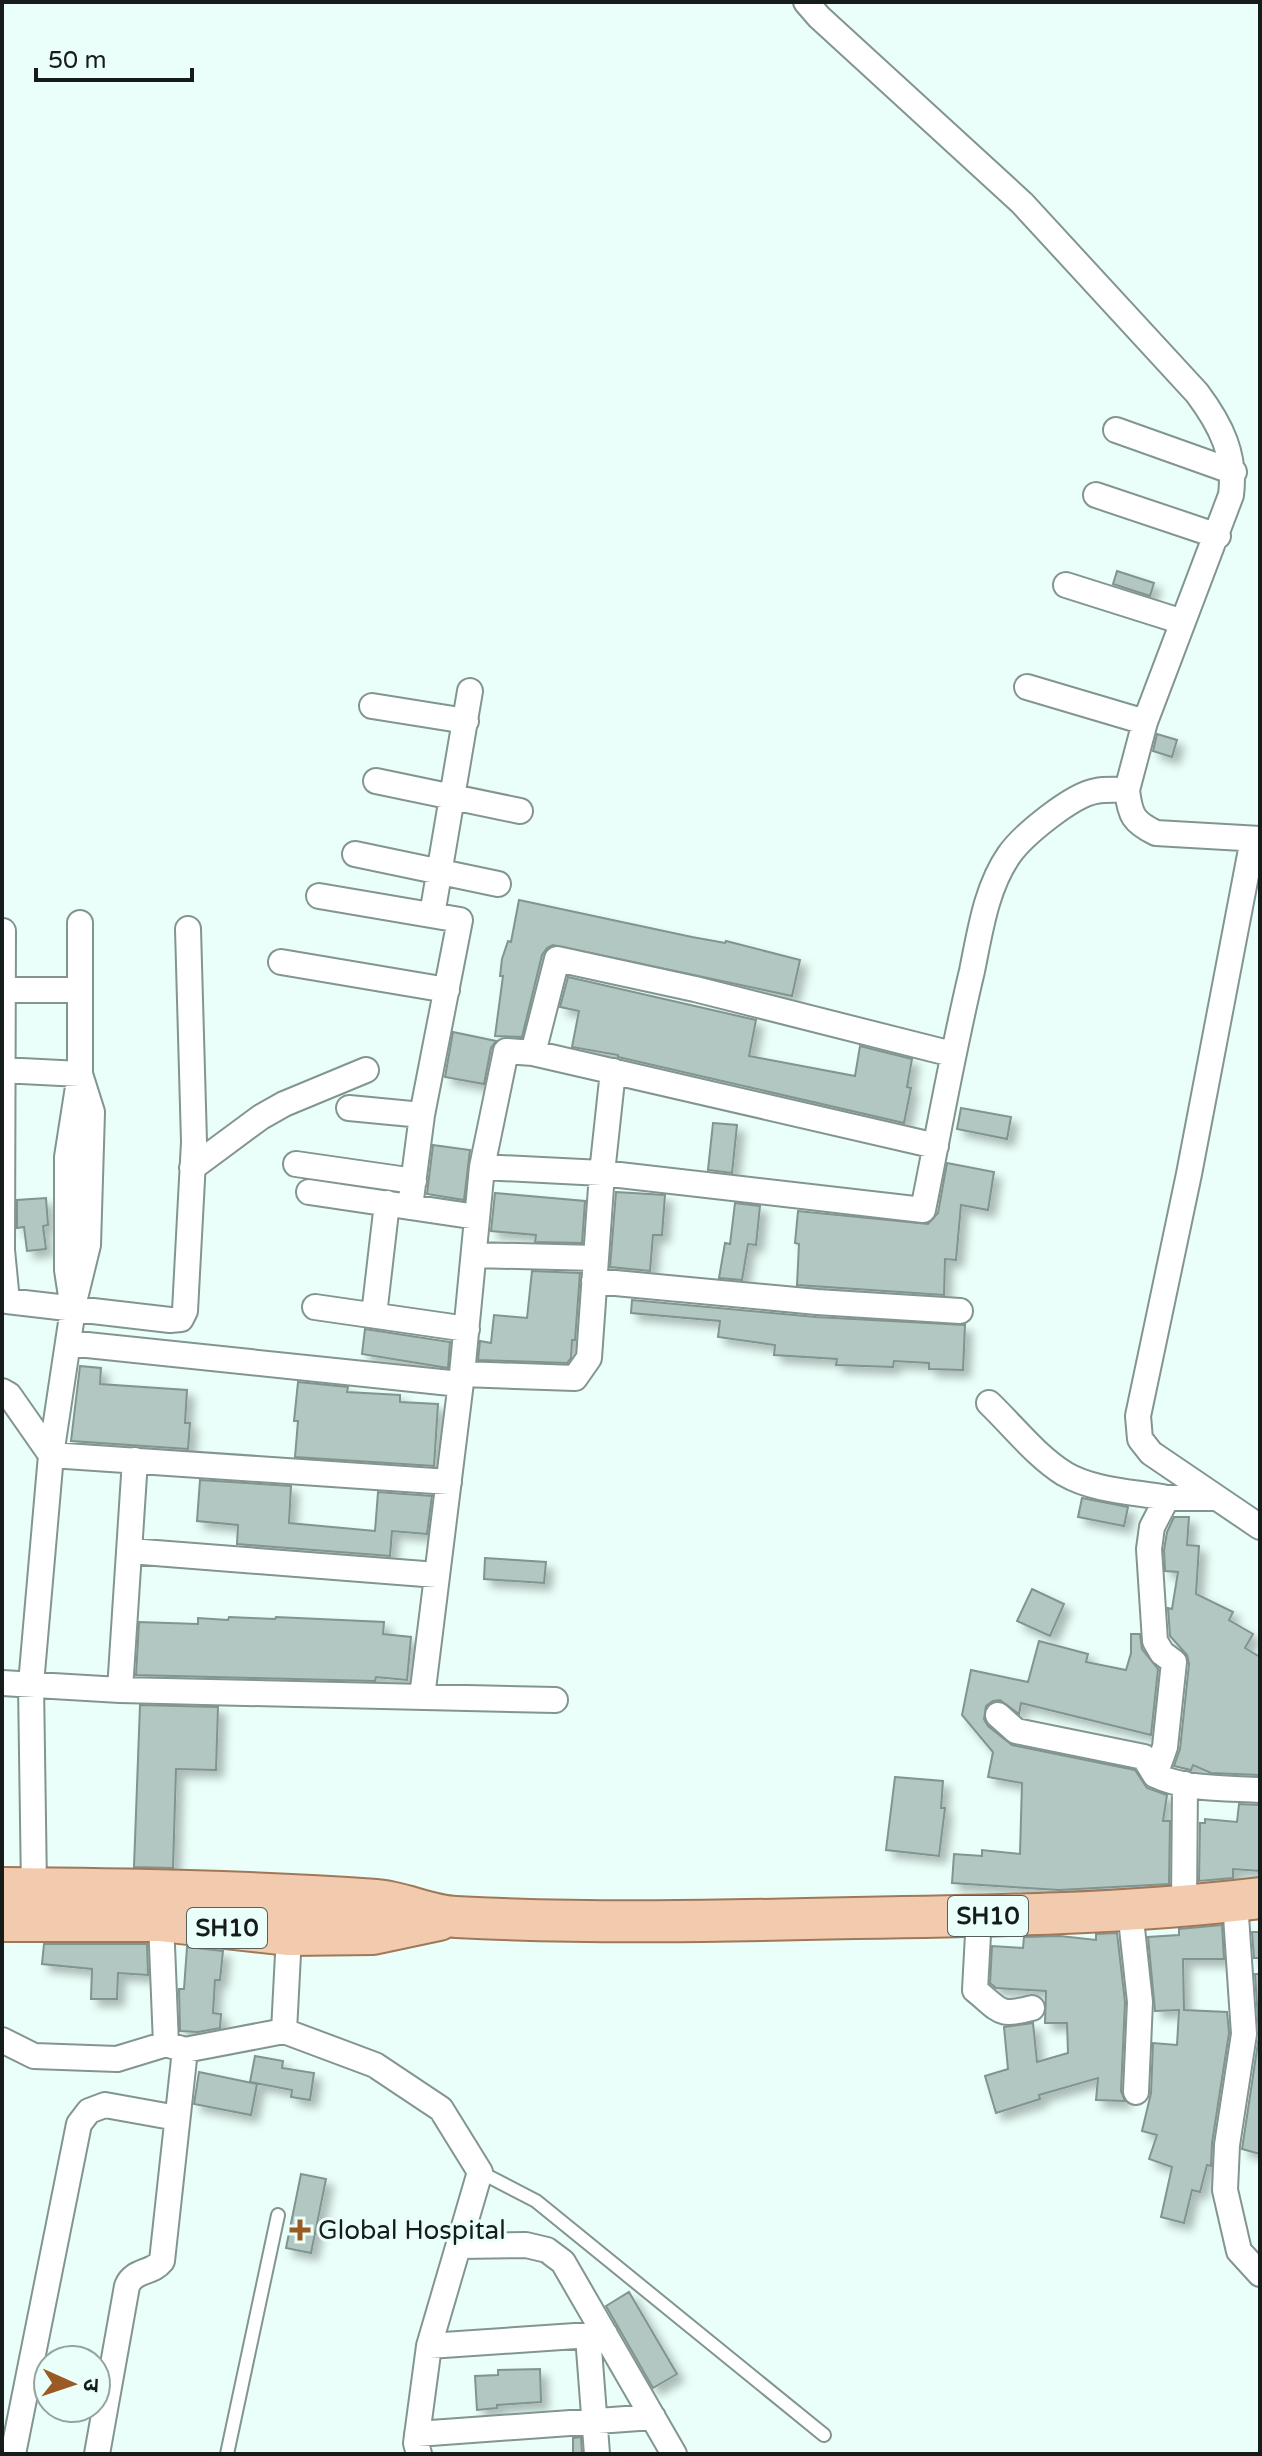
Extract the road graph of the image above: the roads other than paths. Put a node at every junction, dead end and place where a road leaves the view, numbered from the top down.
1 (806, 2) edge
2 (1116, 430) dead end
3 (1234, 472) junction
4 (1096, 495) dead end
5 (1218, 536) junction
6 (1066, 585) dead end
7 (1183, 622) junction
8 (1027, 687) dead end
9 (470, 691) dead end
10 (372, 706) dead end
11 (466, 721) junction
12 (1145, 722) junction
13 (376, 781) dead end
14 (1127, 790) junction
15 (452, 797) junction
16 (520, 811) dead end
17 (1257, 839) edge
18 (355, 854) dead end
19 (439, 871) junction
20 (498, 884) dead end
21 (319, 896) dead end
22 (432, 915) junction
23 (80, 923) dead end
24 (188, 929) dead end
25 (3, 931) edge
26 (281, 962) dead end
27 (4, 979) edge
28 (80, 990) junction
29 (447, 990) junction
30 (533, 1053) junction
31 (952, 1054) junction
32 (3, 1070) edge
33 (366, 1070) dead end
34 (613, 1071) junction
35 (80, 1074) junction
36 (349, 1108) dead end
37 (422, 1115) junction
38 (936, 1146) junction
39 (2, 1163) edge
40 (296, 1164) dead end
41 (482, 1167) junction
42 (192, 1168) junction
43 (602, 1173) junction
44 (414, 1181) junction
45 (309, 1192) dead end
46 (398, 1205) junction
47 (477, 1217) junction
48 (2, 1250) edge
49 (474, 1255) junction
50 (595, 1270) junction
51 (315, 1307) dead end
52 (73, 1309) junction
53 (960, 1311) dead end
54 (374, 1315) junction
55 (467, 1329) junction
56 (68, 1343) junction
57 (461, 1379) junction
58 (2, 1391) edge
59 (989, 1403) dead end
60 (51, 1455) junction
61 (135, 1460) junction
62 (449, 1482) junction
63 (1167, 1498) junction
64 (1216, 1498) junction
65 (1260, 1527) edge
66 (130, 1551) junction
67 (437, 1575) junction
68 (2, 1683) edge
69 (31, 1684) junction
70 (120, 1690) junction
71 (422, 1697) junction
72 (555, 1700) dead end
73 (998, 1715) dead end
74 (1155, 1775) junction
75 (1185, 1784) junction
76 (1260, 1790) edge
77 (18, 1888) edge
78 (1248, 1900) edge
79 (1184, 1905) junction
80 (1130, 1910) junction
81 (979, 1916) junction
82 (451, 1917) junction
83 (2, 1921) edge
84 (161, 1921) junction
85 (289, 1935) junction
86 (1032, 2008) dead end
87 (284, 2031) junction
88 (2, 2040) edge
89 (176, 2047) junction
90 (1136, 2092) dead end
91 (177, 2118) junction
92 (480, 2172) junction
93 (278, 2215) dead end
94 (459, 2246) junction
95 (1260, 2274) edge
96 (596, 2335) junction
97 (429, 2346) junction
98 (653, 2417) junction
99 (594, 2421) junction
100 (824, 2435) dead end
101 (418, 2444) edge
102 (13, 2454) edge
103 (97, 2454) edge
104 (227, 2454) edge
105 (597, 2454) edge
106 (674, 2454) edge

1 - 3 street
2 - 3 street
3 - 5 street
4 - 5 street
5 - 7 street
6 - 7 street
7 - 12 street
8 - 12 street
9 - 11 street
10 - 11 street
11 - 15 street
12 - 14 street
13 - 15 street
14 - 17 street
14 - 31 street
15 - 16 street
15 - 19 street
17 - 64 street
18 - 19 street
19 - 20 street
19 - 22 street
21 - 22 street
22 - 29 street
23 - 28 street
24 - 42 street
25 - 27 street
26 - 29 street
27 - 28 street
27 - 32 street
28 - 35 street
29 - 37 street
30 - 31 street
30 - 34 street
30 - 41 street
31 - 38 street
32 - 35 street
32 - 39 street
33 - 42 street
34 - 38 street
34 - 43 street
35 - 52 street
36 - 37 street
37 - 44 street
38 - 43 street
39 - 48 street
40 - 44 street
41 - 43 street
41 - 47 street
42 - 52 street
43 - 50 street
44 - 46 street
45 - 46 street
46 - 47 street
46 - 54 street
47 - 49 street
48 - 52 street
49 - 50 street
49 - 55 street
50 - 53 street
50 - 57 street
51 - 54 street
52 - 56 street
54 - 55 street
55 - 57 street
56 - 57 street
56 - 60 street
57 - 62 street
58 - 60 street
59 - 63 street
60 - 61 street
60 - 69 street
61 - 62 street
61 - 66 street
62 - 67 street
63 - 64 street
63 - 74 street
64 - 65 street
66 - 67 street
66 - 70 street
67 - 71 street
68 - 69 street
69 - 70 street
69 - 77 street
70 - 71 street
71 - 72 street
73 - 74 street
74 - 75 street
75 - 76 street
75 - 79 street
77 - 82 main road, SH10
78 - 79 main road, SH10
78 - 95 street
79 - 80 main road, SH10
80 - 81 main road, SH10
80 - 90 street
81 - 82 main road, SH10
81 - 86 street
82 - 85 main road, SH10
83 - 84 main road, SH10
84 - 85 main road, SH10
84 - 89 street
85 - 87 street
87 - 89 street
87 - 92 street
88 - 89 street
89 - 91 street
91 - 102 street
91 - 103 street
92 - 94 street
92 - 100 lane
93 - 104 lane
94 - 96 street
94 - 97 street
96 - 97 street
96 - 98 street
96 - 99 street
97 - 101 street
98 - 99 street
98 - 106 street
99 - 101 street
99 - 105 street

